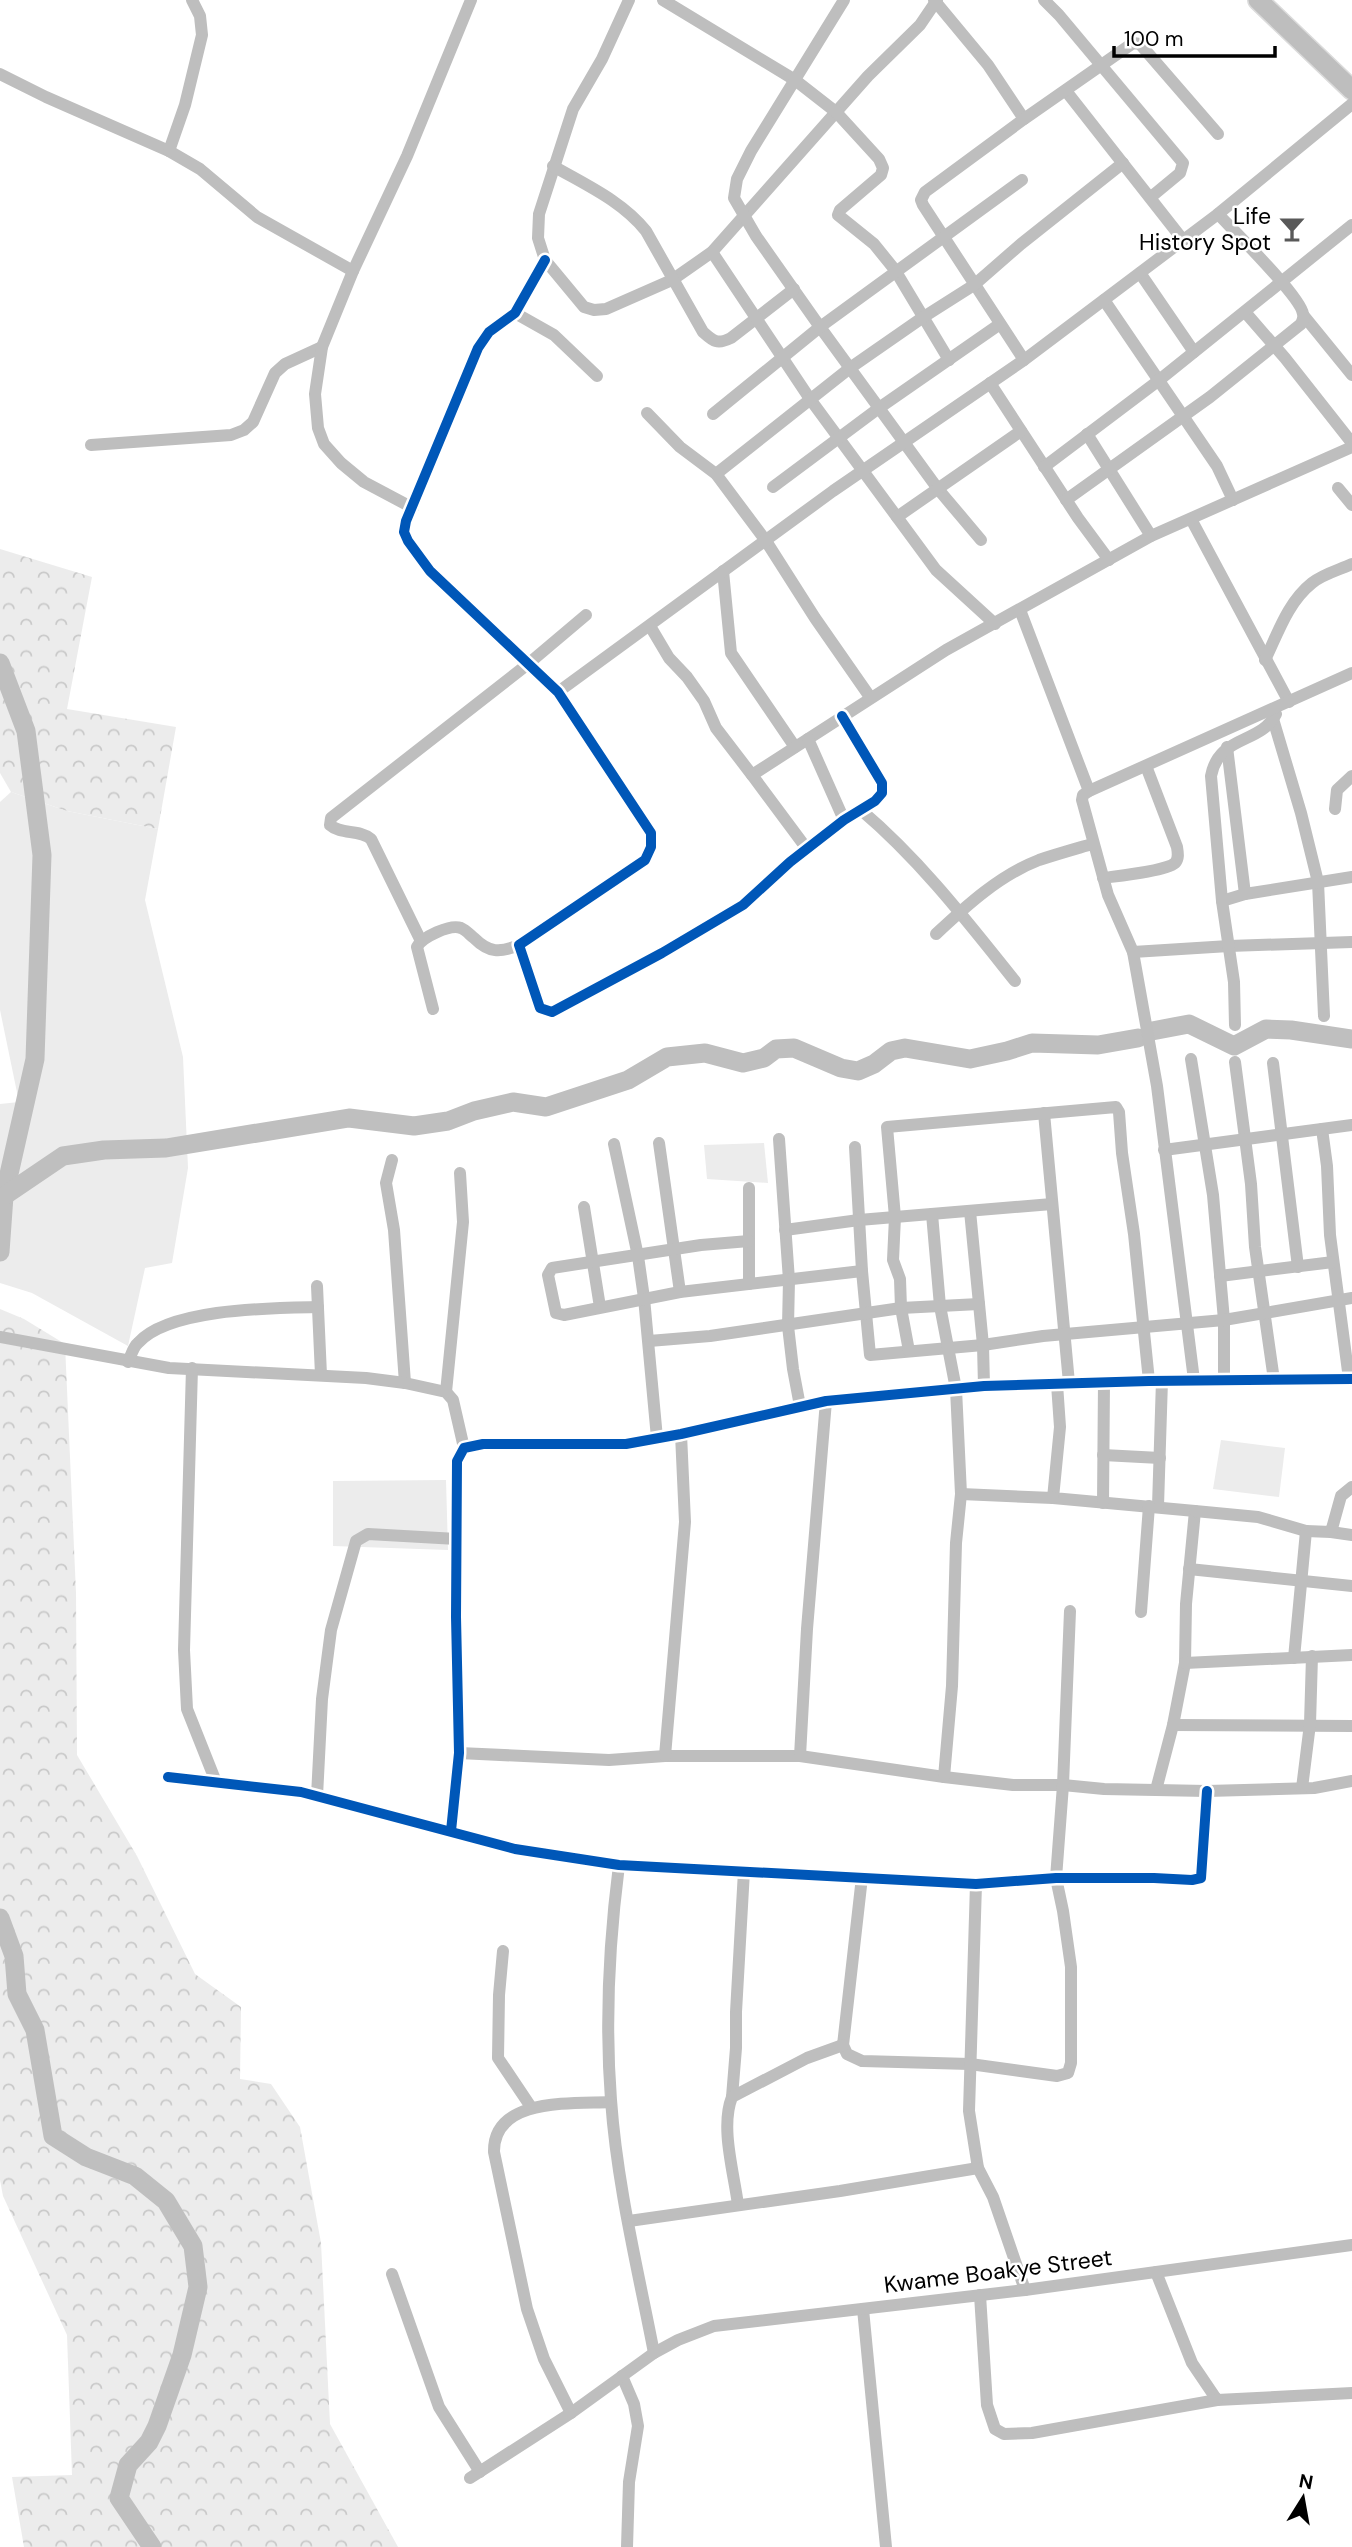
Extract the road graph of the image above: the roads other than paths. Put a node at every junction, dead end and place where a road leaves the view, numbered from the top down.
1 (192, 0) edge
2 (471, 0) edge
3 (629, 0) edge
4 (663, 0) edge
5 (844, 0) edge
6 (1044, 0) edge
7 (1258, 0) edge
8 (935, 1) edge
9 (1103, 66) junction
10 (0, 74) edge
11 (794, 80) junction
12 (1066, 90) junction
13 (1352, 90) edge
14 (1352, 104) edge
15 (836, 112) junction
16 (1024, 118) junction
17 (1218, 134) dead end
18 (169, 151) junction
19 (1123, 163) junction
20 (553, 166) junction
21 (1022, 180) dead end
22 (1151, 197) junction
23 (1218, 214) junction
24 (745, 217) junction
25 (1352, 225) edge
26 (944, 238) junction
27 (1183, 240) junction
28 (712, 252) junction
29 (545, 260) junction
30 (895, 270) junction
31 (353, 271) junction
32 (1140, 273) junction
33 (672, 280) junction
34 (1281, 281) junction
35 (974, 285) junction
36 (794, 289) junction
37 (1104, 300) junction
38 (1245, 312) junction
39 (515, 313) junction
40 (1304, 316) junction
41 (922, 317) junction
42 (755, 318) junction
43 (1000, 324) junction
44 (820, 327) junction
45 (1274, 345) junction
46 (322, 347) junction
47 (1194, 352) junction
48 (782, 358) junction
49 (949, 360) junction
50 (1024, 360) junction
51 (850, 368) junction
52 (1352, 375) edge
53 (597, 376) dead end
54 (1158, 381) junction
55 (990, 383) junction
56 (810, 399) junction
57 (879, 408) junction
58 (648, 412) dead end
59 (713, 414) dead end
60 (1182, 417) junction
61 (1021, 430) junction
62 (1087, 434) junction
63 (841, 438) junction
64 (904, 443) junction
65 (91, 444) dead end
66 (1352, 445) edge
67 (1044, 467) junction
68 (1108, 470) junction
69 (863, 471) junction
70 (716, 474) junction
71 (773, 487) dead end
72 (1338, 488) dead end
73 (938, 489) junction
74 (1066, 500) junction
75 (1233, 500) junction
76 (1352, 505) edge
77 (413, 508) junction
78 (897, 517) junction
79 (1191, 519) junction
80 (1151, 536) junction
81 (981, 540) dead end
82 (766, 541) junction
83 (1109, 560) junction
84 (1352, 564) edge
85 (723, 570) junction
86 (1020, 610) junction
87 (586, 615) dead end
88 (995, 624) junction
89 (650, 626) junction
90 (1265, 660) junction
91 (528, 664) junction
92 (1352, 673) edge
93 (558, 692) junction
94 (870, 697) junction
95 (1285, 704) junction
96 (842, 716) junction
97 (1273, 719) junction
98 (808, 739) junction
99 (796, 747) junction
100 (1227, 747) junction
101 (1146, 766) junction
102 (752, 775) junction
103 (1352, 776) edge
104 (1089, 791) junction
105 (1335, 809) dead end
106 (861, 810) junction
107 (844, 820) junction
108 (1092, 844) junction
109 (807, 849) junction
110 (1352, 877) edge
111 (1103, 878) junction
112 (1318, 882) junction
113 (1245, 894) junction
114 (1222, 901) junction
115 (960, 912) junction
116 (936, 934) dead end
117 (421, 941) junction
118 (1352, 942) edge
119 (1320, 944) junction
120 (519, 945) junction
121 (1229, 946) junction
122 (1133, 952) junction
123 (1015, 981) dead end
124 (433, 1009) dead end
125 (1324, 1016) dead end
126 (1235, 1025) dead end
127 (1191, 1059) dead end
128 (1235, 1062) dead end
129 (1273, 1063) dead end
130 (1044, 1113) junction
131 (1352, 1125) edge
132 (1322, 1129) junction
133 (1281, 1134) junction
134 (779, 1139) dead end
135 (1245, 1139) junction
136 (659, 1143) dead end
137 (614, 1144) dead end
138 (1204, 1145) junction
139 (855, 1147) dead end
140 (1164, 1150) junction
141 (392, 1160) dead end
142 (460, 1173) dead end
143 (749, 1188) dead end
144 (1052, 1204) junction
145 (584, 1207) dead end
146 (970, 1211) junction
147 (932, 1214) junction
148 (894, 1217) junction
149 (859, 1220) junction
150 (785, 1230) junction
151 (749, 1241) junction
152 (673, 1250) junction
153 (638, 1256) junction
154 (592, 1262) junction
155 (1333, 1262) junction
156 (1298, 1267) junction
157 (862, 1271) junction
158 (1259, 1272) junction
159 (1220, 1276) junction
160 (789, 1280) junction
161 (749, 1284) junction
162 (317, 1286) dead end
163 (680, 1292) junction
164 (644, 1298) junction
165 (1352, 1298) edge
166 (1339, 1301) junction
167 (979, 1304) junction
168 (940, 1306) junction
169 (318, 1307) junction
170 (600, 1307) junction
171 (901, 1308) junction
172 (1265, 1314) junction
173 (866, 1315) junction
174 (1224, 1320) junction
175 (1187, 1322) junction
176 (788, 1326) junction
177 (1143, 1328) junction
178 (1064, 1335) junction
179 (0, 1337) edge
180 (649, 1341) junction
181 (983, 1345) junction
182 (948, 1348) junction
183 (909, 1351) junction
184 (128, 1362) junction
185 (192, 1368) junction
186 (321, 1375) junction
187 (1351, 1379) edge
188 (1194, 1380) junction
189 (1224, 1380) junction
190 (1274, 1380) junction
191 (1149, 1381) junction
192 (1162, 1381) junction
193 (1104, 1382) junction
194 (405, 1383) junction
195 (1063, 1384) junction
196 (984, 1385) junction
197 (956, 1389) junction
198 (446, 1392) junction
199 (826, 1401) junction
200 (800, 1406) junction
201 (681, 1434) junction
202 (657, 1438) junction
203 (464, 1448) junction
204 (1104, 1455) junction
205 (1160, 1458) junction
206 (1352, 1487) edge
207 (961, 1494) junction
208 (1053, 1498) junction
209 (1103, 1503) junction
210 (1154, 1506) junction
211 (1195, 1511) junction
212 (1306, 1531) junction
213 (1331, 1532) junction
214 (1352, 1535) edge
215 (457, 1539) junction
216 (1189, 1570) junction
217 (1301, 1579) junction
218 (1352, 1586) edge
219 (1070, 1611) dead end
220 (1141, 1612) dead end
221 (1352, 1654) edge
222 (1312, 1656) junction
223 (1294, 1658) junction
224 (1185, 1662) junction
225 (1173, 1725) junction
226 (1309, 1726) junction
227 (1352, 1726) edge
228 (459, 1753) junction
229 (665, 1756) junction
230 (800, 1756) junction
231 (168, 1777) dead end
232 (944, 1777) junction
233 (1352, 1781) edge
234 (216, 1782) junction
235 (1063, 1785) junction
236 (1302, 1788) junction
237 (1156, 1790) junction
238 (1207, 1791) junction
239 (317, 1796) junction
240 (451, 1831) junction
241 (619, 1865) junction
242 (744, 1871) junction
243 (862, 1877) junction
244 (1056, 1878) junction
245 (976, 1884) junction
246 (503, 1951) dead end
247 (843, 2045) junction
248 (970, 2064) junction
249 (732, 2097) junction
250 (611, 2102) junction
251 (531, 2107) junction
252 (978, 2168) junction
253 (738, 2205) junction
254 (629, 2221) junction
255 (1352, 2245) edge
256 (1156, 2272) junction
257 (392, 2274) dead end
258 (1024, 2290) junction
259 (980, 2295) junction
260 (863, 2309) junction
261 (654, 2353) junction
262 (622, 2376) junction
263 (1352, 2393) edge
264 (1217, 2400) junction
265 (571, 2413) junction
266 (627, 2547) edge
267 (886, 2547) edge

1 - 18 street
2 - 31 street
3 - 20 street
4 - 11 street
5 - 11 street
6 - 9 street
7 - 13 main road
8 - 15 street
8 - 16 street
9 - 12 street
9 - 17 street
9 - 22 street
10 - 18 street
11 - 15 street
11 - 24 street
12 - 16 street
12 - 19 street
14 - 23 street
15 - 24 street
15 - 30 street
16 - 26 street
18 - 31 street
19 - 22 street
19 - 35 street
20 - 29 street
20 - 33 street
21 - 26 street
22 - 27 street
23 - 27 street
23 - 34 street
24 - 28 street
24 - 36 street
25 - 34 street
26 - 30 street
26 - 35 street
27 - 32 street
28 - 33 street
28 - 42 street
29 - 33 street
29 - 39 street
30 - 41 street
30 - 44 street
31 - 46 street
32 - 37 street
32 - 47 street
33 - 42 street
34 - 38 street
34 - 40 street
35 - 41 street
35 - 43 street
36 - 42 street
36 - 44 street
37 - 50 street
37 - 54 street
38 - 45 street
38 - 47 street
39 - 53 street
39 - 77 street
40 - 45 street
40 - 52 street
41 - 49 street
41 - 51 street
42 - 48 street
43 - 49 street
43 - 50 street
44 - 48 street
44 - 51 street
45 - 60 street
45 - 66 street
46 - 65 street
46 - 77 street
47 - 54 street
48 - 56 street
48 - 59 street
49 - 57 street
50 - 55 street
51 - 56 street
51 - 57 street
54 - 60 street
54 - 62 street
55 - 61 street
55 - 64 street
56 - 63 street
56 - 70 street
57 - 63 street
57 - 64 street
58 - 70 street
60 - 68 street
60 - 75 street
61 - 67 street
61 - 73 street
62 - 67 street
62 - 68 street
63 - 69 street
63 - 71 street
64 - 69 street
64 - 73 street
66 - 75 street
67 - 74 street
68 - 74 street
68 - 80 street
69 - 78 street
69 - 82 street
70 - 82 street
72 - 76 street
73 - 78 street
73 - 81 street
74 - 83 street
75 - 79 street
77 - 91 street
78 - 88 street
79 - 80 street
79 - 90 street
80 - 83 street
82 - 85 street
82 - 94 street
83 - 86 street
84 - 90 street
85 - 89 street
85 - 99 street
86 - 88 street
86 - 104 street
87 - 91 street
88 - 94 street
89 - 93 street
89 - 102 street
90 - 95 street
91 - 93 street
91 - 117 street
92 - 95 street
93 - 120 street
94 - 96 street
95 - 97 street
95 - 101 street
96 - 98 street
96 - 106 street
97 - 100 street
97 - 112 street
98 - 99 street
98 - 107 street
99 - 102 street
100 - 113 street
100 - 114 street
101 - 104 street
101 - 111 street
102 - 109 street
103 - 105 street
104 - 108 street
106 - 107 street
106 - 115 street
107 - 109 street
108 - 111 street
108 - 115 street
109 - 120 street
110 - 112 street
111 - 122 street
112 - 113 street
112 - 119 street
113 - 114 street
114 - 121 street
115 - 116 street
115 - 123 street
117 - 120 street
117 - 124 street
118 - 119 street
119 - 121 street
119 - 125 street
121 - 122 street
121 - 126 street
122 - 140 street
127 - 138 street
128 - 135 street
129 - 133 street
130 - 144 street
130 - 148 street
130 - 177 street
131 - 132 street
132 - 133 street
132 - 155 street
133 - 135 street
133 - 156 street
134 - 150 street
135 - 138 street
135 - 158 street
136 - 152 street
137 - 153 street
138 - 140 street
138 - 159 street
139 - 149 street
140 - 175 street
141 - 194 street
142 - 198 street
143 - 151 street
144 - 146 street
144 - 178 street
145 - 154 street
146 - 147 street
146 - 167 street
147 - 148 street
147 - 168 street
148 - 149 street
148 - 171 street
149 - 150 street
149 - 157 street
150 - 160 street
151 - 152 street
151 - 161 street
152 - 153 street
152 - 163 street
153 - 154 street
153 - 164 street
154 - 170 street
154 - 170 street
155 - 156 street
155 - 166 street
156 - 158 street
157 - 160 street
157 - 173 street
158 - 159 street
158 - 172 street
159 - 174 street
160 - 161 street
160 - 176 street
161 - 163 street
162 - 169 street
163 - 164 street
164 - 170 street
164 - 180 street
165 - 166 street
166 - 172 street
166 - 187 street
167 - 168 street
167 - 181 street
168 - 171 street
168 - 182 street
169 - 184 street
169 - 186 street
171 - 173 street
171 - 183 street
172 - 174 street
172 - 190 street
173 - 176 street
173 - 183 street
174 - 175 street
174 - 189 street
175 - 177 street
175 - 188 street
176 - 180 street
176 - 200 street
177 - 178 street
177 - 191 street
178 - 181 street
178 - 195 street
179 - 184 street
180 - 202 street
181 - 182 street
181 - 196 street
182 - 183 street
182 - 197 street
184 - 185 street
185 - 186 street
185 - 234 street
186 - 194 street
187 - 190 street
188 - 189 street
188 - 192 street
189 - 190 street
191 - 192 street
191 - 193 street
192 - 205 street
193 - 195 street
193 - 204 street
194 - 198 street
195 - 196 street
195 - 208 street
196 - 197 street
197 - 199 street
197 - 207 street
198 - 203 street
199 - 200 street
199 - 230 street
200 - 201 street
201 - 202 street
201 - 229 street
202 - 203 street
203 - 215 street
204 - 205 street
204 - 209 street
205 - 210 street
206 - 213 street
207 - 208 street
207 - 232 street
208 - 209 street
209 - 210 street
210 - 211 street
210 - 220 street
211 - 212 street
211 - 216 street
212 - 213 street
212 - 217 street
213 - 214 street
215 - 228 street
215 - 239 street
216 - 217 street
216 - 224 street
217 - 218 street
217 - 223 street
219 - 235 street
221 - 222 street
222 - 223 street
222 - 226 street
223 - 224 street
224 - 225 street
225 - 226 street
225 - 237 street
226 - 227 street
226 - 236 street
228 - 229 street
228 - 240 street
229 - 230 street
230 - 232 street
231 - 234 street
232 - 235 street
233 - 236 street
234 - 239 street
235 - 237 street
235 - 244 street
236 - 238 street
237 - 238 street
238 - 244 street
239 - 240 street
240 - 241 street
241 - 242 street
241 - 250 street
242 - 243 street
242 - 249 street
243 - 245 street
243 - 247 street
244 - 245 street
244 - 248 street
245 - 248 street
246 - 251 street
247 - 248 street
247 - 249 street
248 - 252 street
249 - 253 street
250 - 251 street
250 - 254 street
251 - 265 street
252 - 253 street
252 - 258 street
253 - 254 street
254 - 261 street
255 - 256 street, Kwame Boakye Street
256 - 258 street, Kwame Boakye Street
256 - 264 street
257 - 265 street, Kwame Boakye Street
258 - 259 street, Kwame Boakye Street
259 - 260 street, Kwame Boakye Street
259 - 264 street
260 - 261 street, Kwame Boakye Street
260 - 267 street
261 - 262 street, Kwame Boakye Street
262 - 265 street, Kwame Boakye Street
262 - 266 street
263 - 264 street

